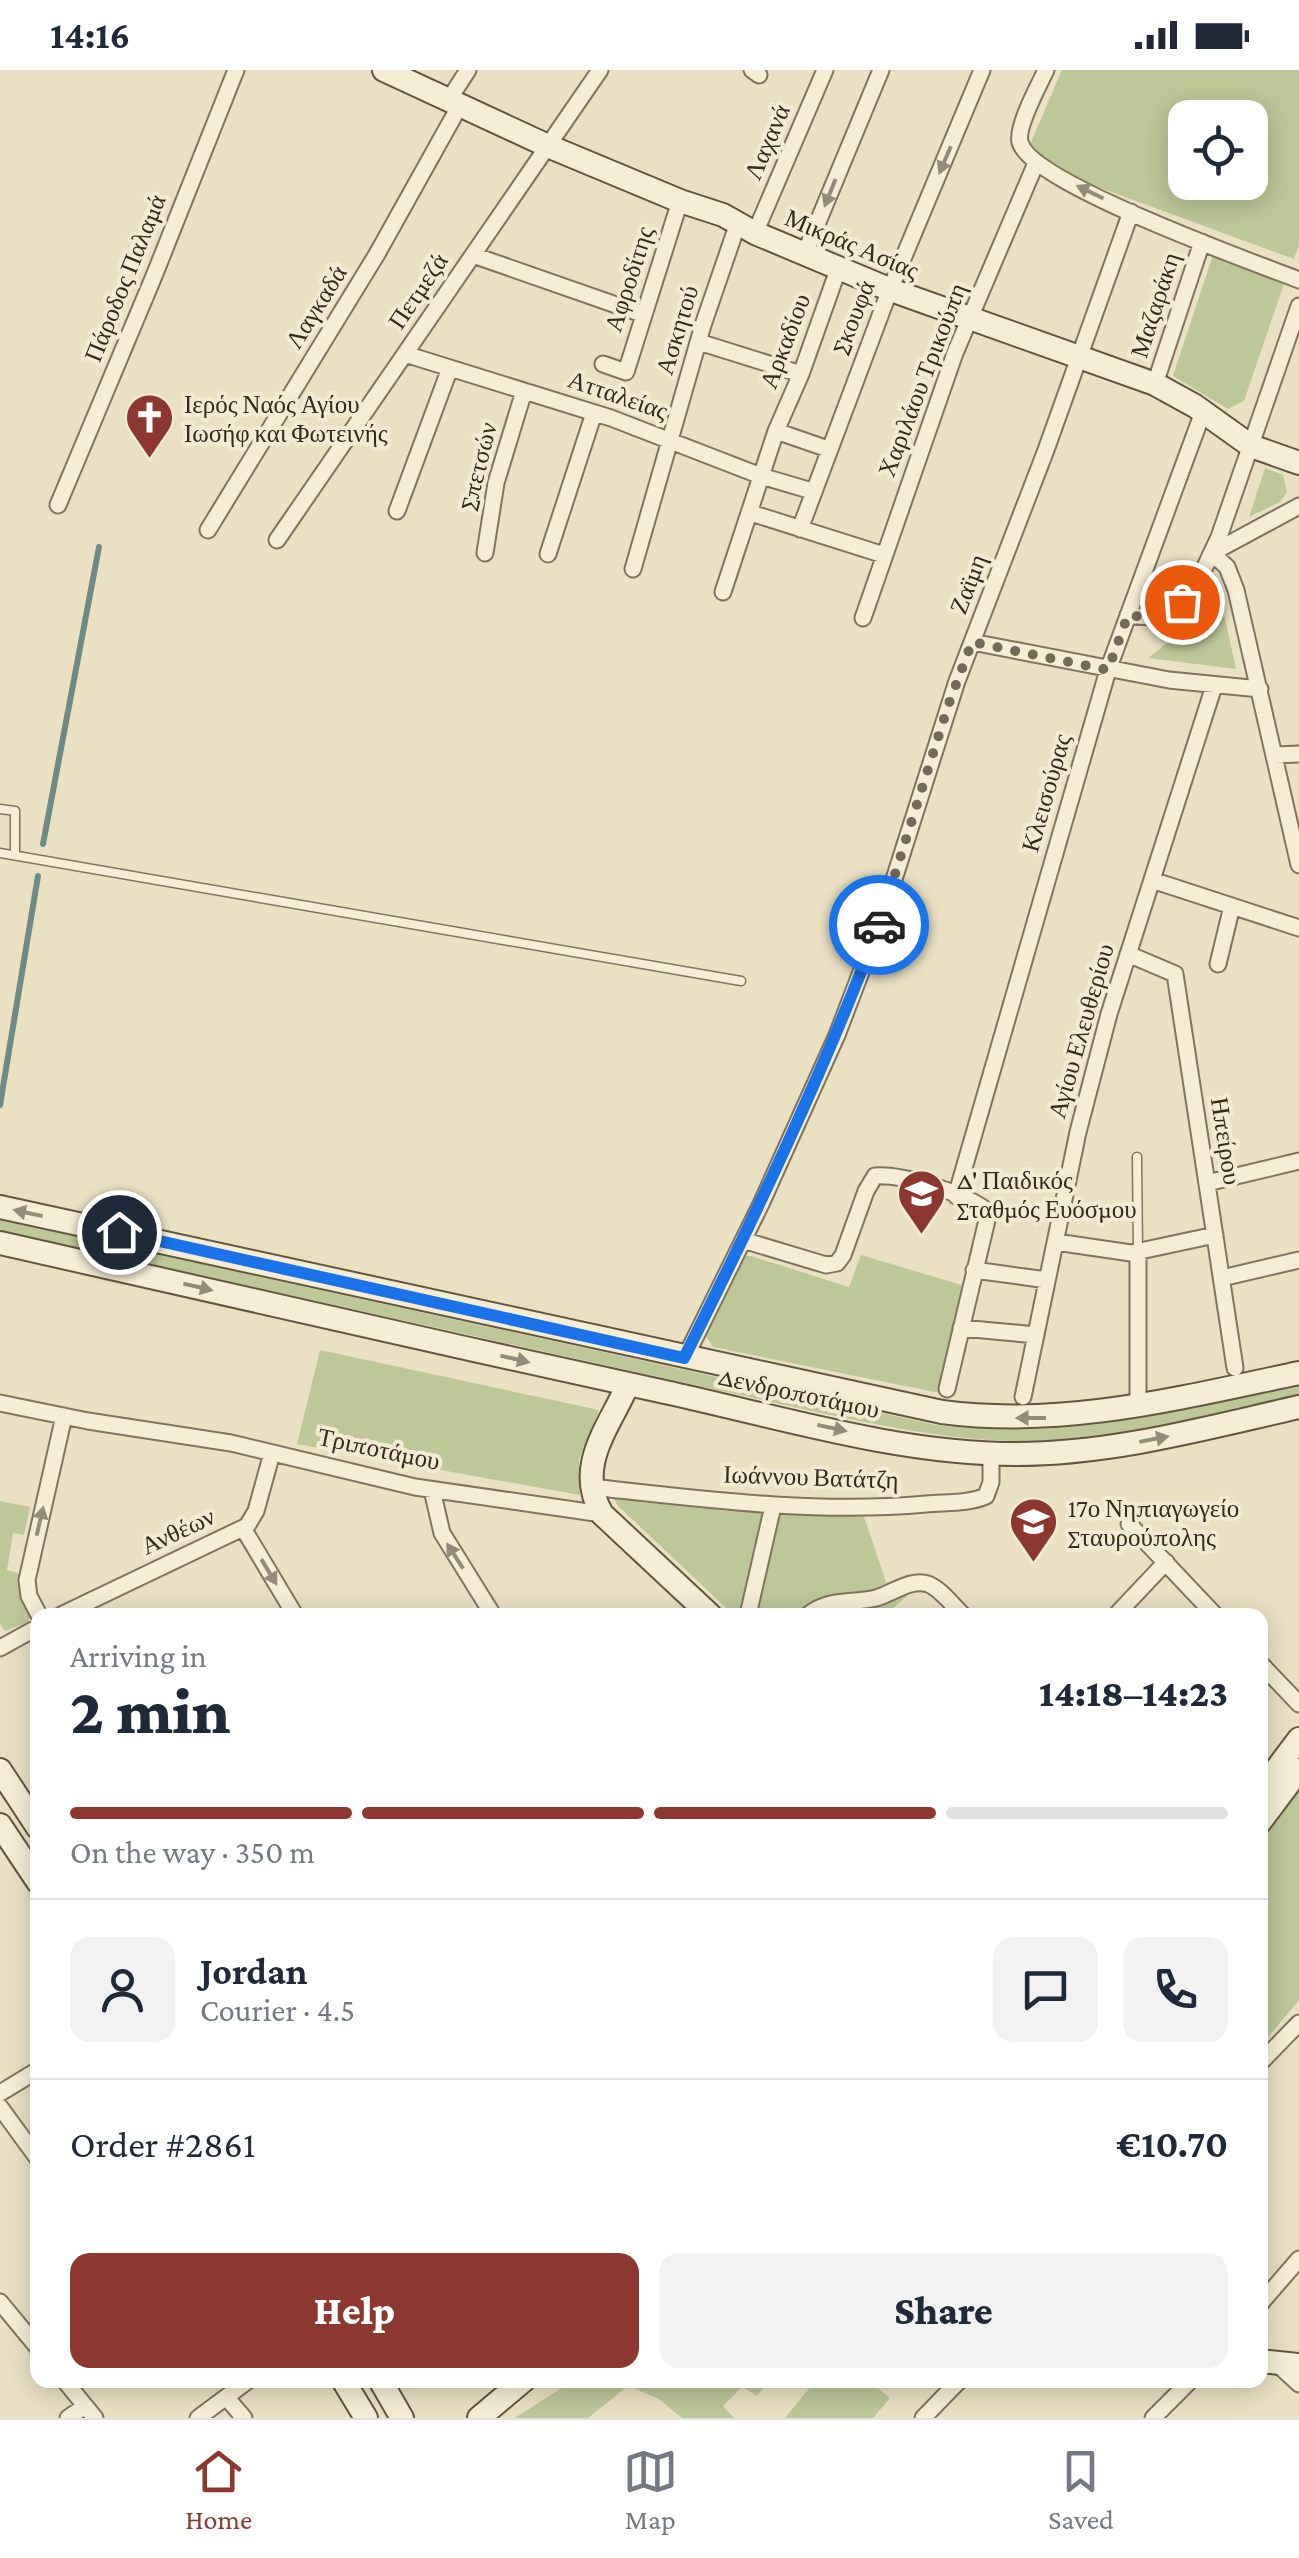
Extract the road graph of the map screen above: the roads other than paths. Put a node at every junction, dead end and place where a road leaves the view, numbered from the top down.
1 (236, 70) edge
2 (384, 70) edge
3 (468, 70) edge
4 (600, 70) edge
5 (825, 70) edge
6 (881, 70) edge
7 (982, 70) edge
8 (1046, 70) edge
9 (453, 104) junction
10 (548, 146) junction
11 (1036, 163) junction
12 (680, 201) junction
13 (1130, 212) junction
14 (746, 228) junction
15 (1207, 243) junction
16 (805, 253) junction
17 (473, 255) junction
18 (839, 267) junction
19 (1299, 280) edge
20 (890, 290) junction
21 (1299, 306) edge
22 (642, 314) junction
23 (970, 320) junction
24 (699, 342) junction
25 (405, 354) junction
26 (1079, 358) junction
27 (603, 364) dead end
28 (450, 368) junction
29 (801, 374) junction
30 (1155, 384) junction
31 (524, 391) junction
32 (594, 412) junction
33 (1204, 412) junction
34 (776, 431) junction
35 (670, 439) junction
36 (1251, 446) junction
37 (828, 449) junction
38 (1298, 466) edge
39 (761, 476) junction
40 (812, 491) junction
41 (58, 504) dead end
42 (1299, 506) edge
43 (397, 510) dead end
44 (751, 514) junction
45 (800, 528) junction
46 (208, 530) dead end
47 (277, 540) dead end
48 (1212, 552) junction
49 (485, 553) dead end
50 (548, 554) dead end
51 (884, 555) junction
52 (633, 569) dead end
53 (722, 592) dead end
54 (1128, 615) junction
55 (863, 618) dead end
56 (972, 642) junction
57 (1108, 670) junction
58 (1214, 686) junction
59 (1260, 689) junction
60 (1299, 754) edge
61 (1275, 755) junction
62 (0, 808) edge
63 (0, 853) edge
64 (14, 856) junction
65 (1299, 865) edge
66 (1152, 880) junction
67 (1232, 906) junction
68 (1299, 928) edge
69 (1128, 954) junction
70 (1218, 964) dead end
71 (741, 981) dead end
72 (1137, 1156) dead end
73 (1299, 1161) edge
74 (1208, 1182) junction
75 (956, 1196) junction
76 (0, 1207) edge
77 (1215, 1235) junction
78 (743, 1240) junction
79 (1056, 1242) junction
80 (0, 1243) edge
81 (1138, 1253) junction
82 (1299, 1260) edge
83 (974, 1270) junction
84 (1222, 1278) junction
85 (1048, 1280) junction
86 (961, 1328) junction
87 (1036, 1335) junction
88 (684, 1358) junction
89 (1235, 1368) dead end
90 (1299, 1373) edge
91 (628, 1384) junction
92 (947, 1389) dead end
93 (1023, 1397) dead end
94 (0, 1403) edge
95 (1138, 1406) junction
96 (1299, 1407) edge
97 (64, 1416) junction
98 (272, 1454) junction
99 (990, 1454) junction
100 (590, 1487) junction
101 (432, 1490) junction
102 (773, 1506) junction
103 (602, 1514) junction
104 (1130, 1524) dead end
105 (243, 1528) junction
106 (1166, 1562) junction
107 (35, 1608) edge
108 (76, 1608) edge
109 (291, 1608) edge
110 (490, 1608) edge
111 (703, 1608) edge
112 (750, 1608) edge
113 (816, 1608) edge
114 (956, 1608) edge
115 (1123, 1608) edge
116 (1209, 1608) edge
117 (30, 1631) edge
118 (0, 1648) edge
119 (1268, 1671) edge
120 (1299, 1704) edge
121 (1299, 1739) edge
122 (0, 1770) edge
123 (1299, 1770) edge
124 (1268, 1780) edge
125 (1268, 1811) edge
126 (30, 1816) edge
127 (3, 1834) edge
128 (30, 1871) edge
129 (1299, 2024) edge
130 (1268, 2056) edge
131 (0, 2070) edge
132 (30, 2075) edge
133 (5, 2090) edge
134 (0, 2108) edge
135 (30, 2148) edge
136 (1299, 2259) edge
137 (1268, 2295) edge
138 (0, 2302) edge
139 (30, 2326) edge
140 (1278, 2363) edge
141 (1299, 2384) edge
142 (70, 2388) edge
143 (238, 2388) edge
144 (348, 2388) edge
145 (385, 2388) edge
146 (515, 2388) edge
147 (953, 2388) edge
148 (1183, 2388) edge
149 (226, 2396) junction
150 (90, 2412) edge
151 (928, 2416) edge
152 (68, 2418) edge
153 (198, 2418) edge
154 (244, 2418) edge
155 (366, 2418) edge
156 (402, 2418) edge
157 (479, 2418) edge
158 (1153, 2418) edge

1 - 41 street, Πάροδος Παλαμά
2 - 9 main road, Μικράς Ασίας
3 - 9 street, Λαγκαδά
4 - 10 street, Πετμεζά
5 - 14 street, Λαχανά
6 -> 16 street
7 -> 20 street, Σκουφά
8 - 11 street, Μαζαράκη
9 - 10 main road, Μικράς Ασίας
9 - 46 street, Λαγκαδά
10 - 12 main road, Μικράς Ασίας
10 - 17 street, Πετμεζά
13 -> 11 street, Μαζαράκη
11 - 23 street, Χαριλάου Τρικούπη
12 - 14 main road, Μικράς Ασίας
12 - 22 street, Αφροδίτης
13 - 15 street, Μαζαράκη
13 - 26 street, Ζαϊμη
14 - 16 main road, Μικράς Ασίας
14 - 24 street, Ασκητού
15 - 19 street
15 - 30 street, Μαζαράκη
16 - 18 main road, Μικράς Ασίας
17 - 22 street
17 - 25 street, Πετμεζά
18 - 20 main road, Μικράς Ασίας
18 - 29 street, Αρκαδίου
20 - 23 main road, Μικράς Ασίας
20 - 37 street, Σκουφά
21 - 36 street
22 - 27 street, Αφροδίτης
23 - 26 main road, Μικράς Ασίας
23 - 51 street, Χαριλάου Τρικούπη
24 - 29 street
24 - 35 street, Ασκητού
25 - 28 street, Ατταλείας
25 - 47 street, Πετμεζά
26 - 30 main road, Μικράς Ασίας
26 - 56 street, Ζαϊμη
28 - 31 street, Ατταλείας
28 - 43 street
29 - 34 street, Αρκαδίου
30 - 33 main road, Μικράς Ασίας
31 - 32 street, Ατταλείας
31 - 49 street, Σπετσών
32 - 35 street, Ατταλείας
32 - 50 street
33 - 36 main road, Μικράς Ασίας
33 - 54 street, Κλεισούρας
34 - 37 street
34 - 39 street, Αρκαδίου
35 - 39 street, Ατταλείας
35 - 52 street, Ασκητού
36 - 38 main road, Μικράς Ασίας
36 - 48 street
37 - 40 street, Σκουφά
39 - 40 street, Ατταλείας
39 - 44 street
40 - 45 street, Σκουφά
42 - 48 street
44 - 45 street
44 - 53 street
45 - 51 street
48 - 54 street
48 - 59 street
51 - 55 street, Χαριλάου Τρικούπη
54 - 57 street, Κλεισούρας
56 - 57 street
56 - 78 street, Ζαϊμη
57 - 58 street
57 - 75 street, Κλεισούρας
58 - 59 street
58 - 66 street, Αγίου Ελευθερίου
59 - 61 street
60 - 61 street
61 - 65 street
62 - 64 lane
63 - 64 lane
64 - 71 lane
66 - 67 street
66 - 69 street, Αγίου Ελευθερίου
67 - 68 street
67 - 70 street
69 - 74 street, Ηπείρου
69 - 79 street, Αγίου Ελευθερίου
72 - 81 lane
73 - 74 street
74 - 77 street, Ηπείρου
75 - 78 street
75 - 83 street
88 -> 76 main road, Δενδροποτάμου
77 - 81 street
77 - 84 street, Ηπείρου
78 - 88 street, Ζαϊμη
79 - 81 street
79 - 85 street, Αγίου Ελευθερίου
80 -> 91 main road, Δενδροποτάμου
81 - 95 street
82 - 84 street
83 - 85 street
83 - 86 street
84 - 89 street, Ηπείρου
85 - 87 street, Αγίου Ελευθερίου
86 - 87 street
86 - 92 street
87 - 93 street, Αγίου Ελευθερίου
95 -> 88 main road, Δενδροποτάμου
90 - 95 main road, Δενδροποτάμου
91 -> 99 main road, Δενδροποτάμου
91 - 100 main road
94 - 97 street, Τριποτάμου
99 -> 96 main road, Δενδροποτάμου
97 - 98 street, Τριποτάμου
107 -> 97 street
98 - 101 street, Τριποτάμου
98 - 105 street, Ανθέων
99 - 102 street, Ιωάννου Βατάτζη
100 - 102 street, Ιωάννου Βατάτζη
100 - 103 main road
101 - 103 street, Τριποτάμου
110 -> 101 street
102 - 112 street
103 - 111 main road
104 - 106 street
105 - 108 street, Ανθέων
105 -> 109 street
106 - 115 street
106 - 116 street
113 - 114 street
117 - 118 street
119 - 120 street
121 - 124 main road
122 - 126 main road
123 - 125 main road
127 - 128 main road
129 - 130 street
131 - 133 street
132 - 133 street
134 - 135 street
136 - 137 street
138 - 139 street
140 - 141 street
142 - 150 street
143 - 149 street
144 - 155 main road
145 - 156 main road
146 - 157 main road
147 - 151 street
148 - 158 street
149 - 153 street
149 - 154 street
150 - 152 street

